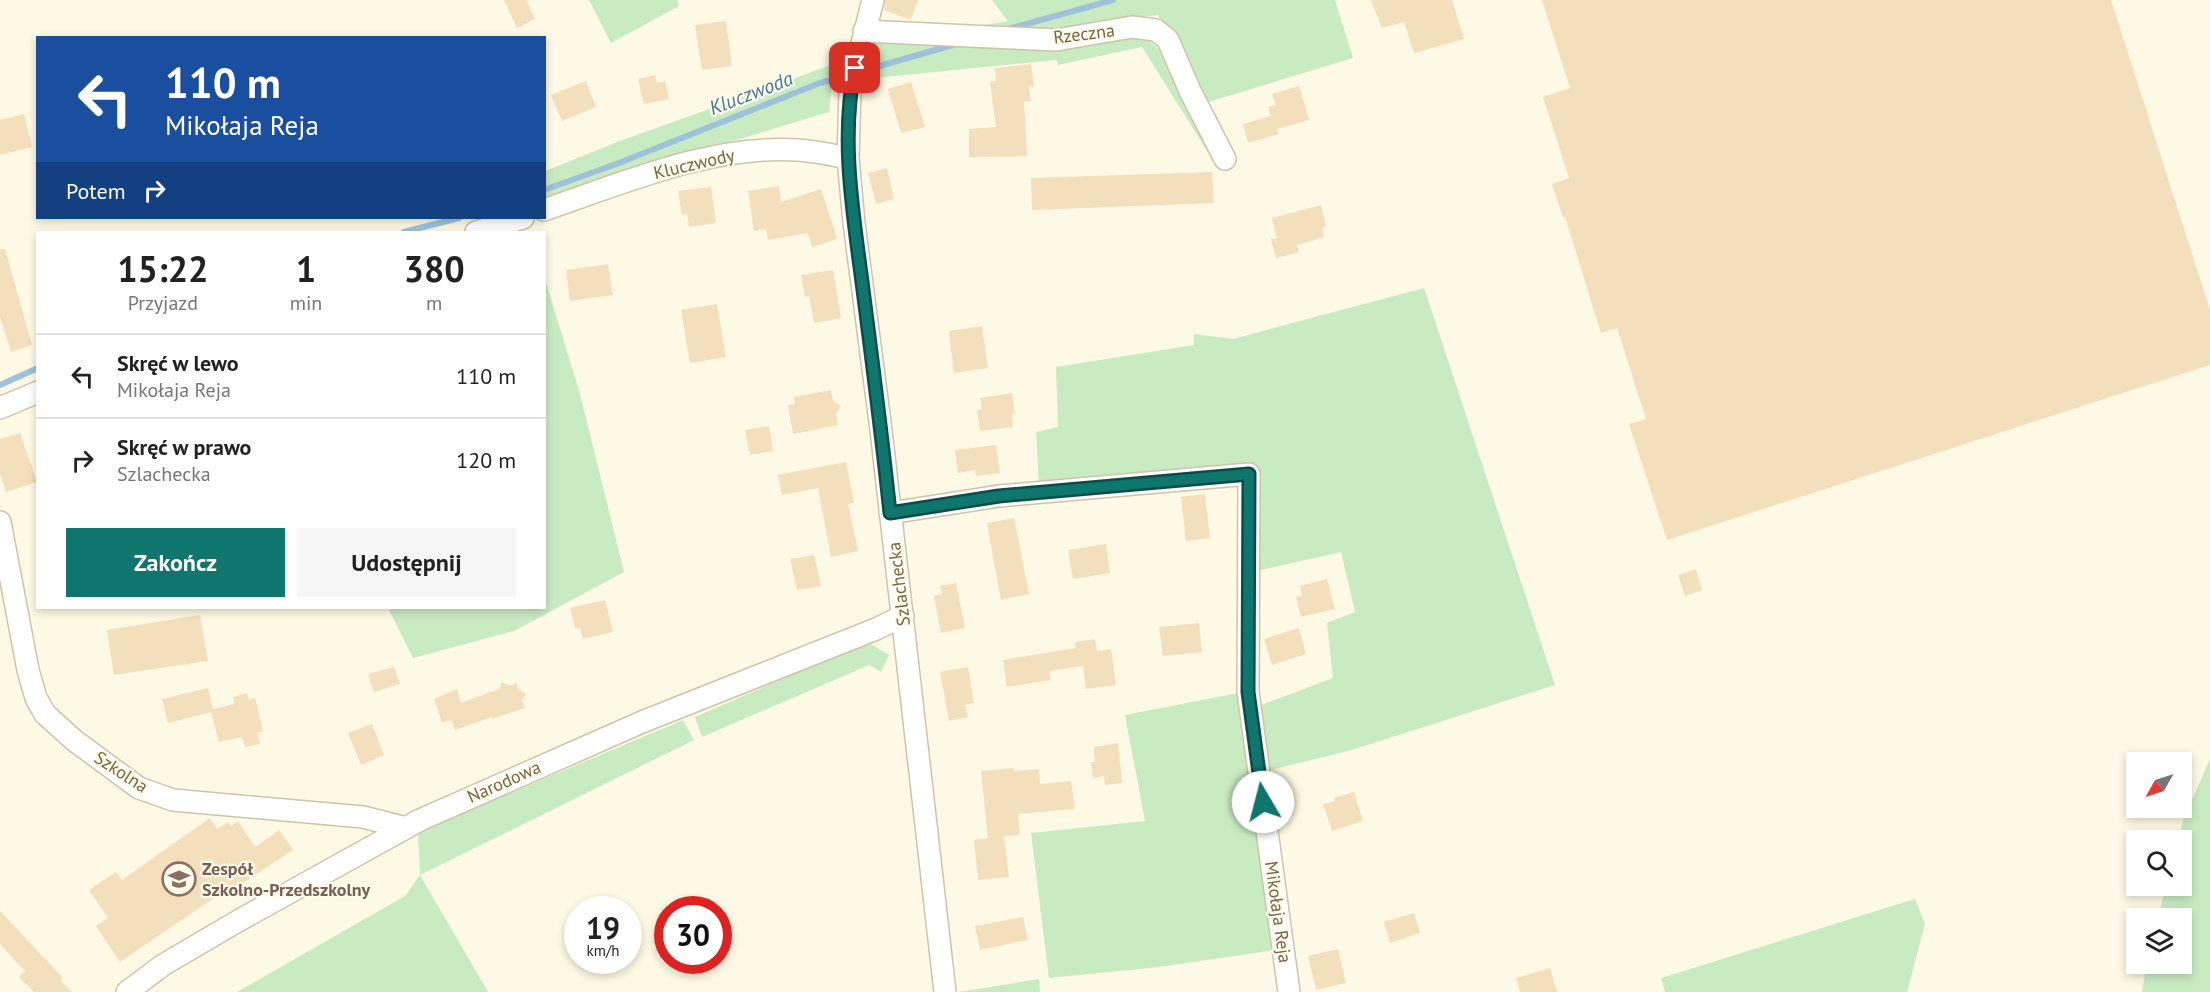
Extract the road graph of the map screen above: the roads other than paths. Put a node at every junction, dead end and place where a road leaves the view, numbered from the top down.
1 (873, 0) edge
2 (862, 38) junction
3 (848, 158) junction
4 (1225, 159) dead end
5 (546, 209) edge
6 (520, 219) edge
7 (479, 231) edge
8 (36, 393) edge
9 (0, 407) edge
10 (890, 513) junction
11 (0, 522) edge
12 (903, 616) junction
13 (406, 828) junction
14 (127, 992) edge
15 (945, 992) edge
16 (1289, 992) edge

1 - 2 street, Szlachecka
2 - 3 street, Szlachecka
2 - 4 street, Rzeczna
3 - 5 street, Kluczwody
3 - 10 street, Szlachecka
6 - 7 street
8 - 9 street
10 - 12 street, Szlachecka
10 - 16 street, Mikołaja Reja
11 - 13 street, Szkolna
12 - 13 street, Narodowa
12 - 15 street, Szlachecka
13 - 14 street, Narodowa

